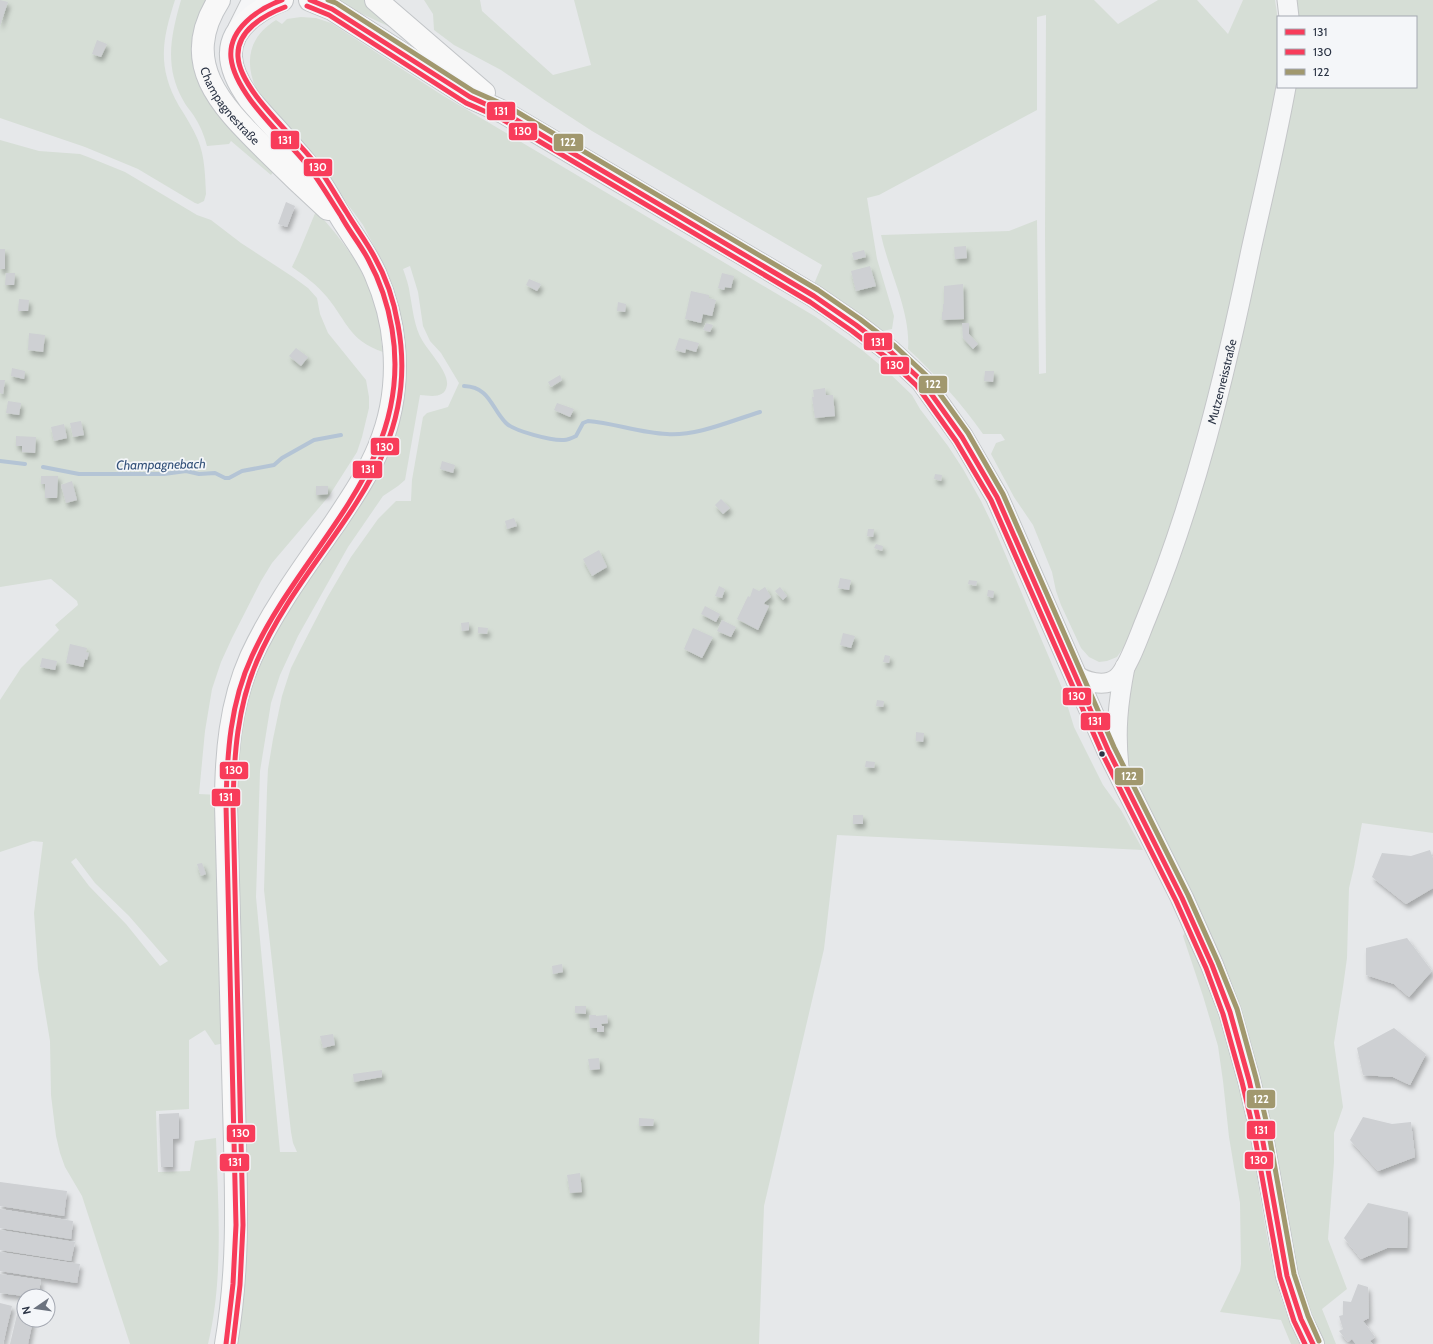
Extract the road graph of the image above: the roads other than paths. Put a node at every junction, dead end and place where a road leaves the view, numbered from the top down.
1 (219, 0) edge
2 (252, 0) edge
3 (282, 0) edge
4 (310, 0) edge
5 (376, 0) edge
6 (1287, 0) edge
7 (1289, 16) edge
8 (238, 30) junction
9 (1286, 88) edge
10 (504, 112) junction
11 (345, 223) junction
12 (1125, 668) junction
13 (1074, 673) junction
14 (1122, 780) junction
15 (226, 1344) edge
16 (1313, 1344) edge

1 - 11 main road, Champagnestraße
2 - 8 street, Champagnestraße
3 - 8 main road
4 - 10 main road
5 - 10 main road
6 - 7 street
8 - 11 main road, Champagnestraße
9 - 12 street, Mutzenreisstraße
10 - 13 main road
11 - 15 main road, Champagnestraße
12 - 13 street, Mutzenreisstraße
12 - 14 street, Mutzenreisstraße
13 - 14 main road
14 - 16 main road

